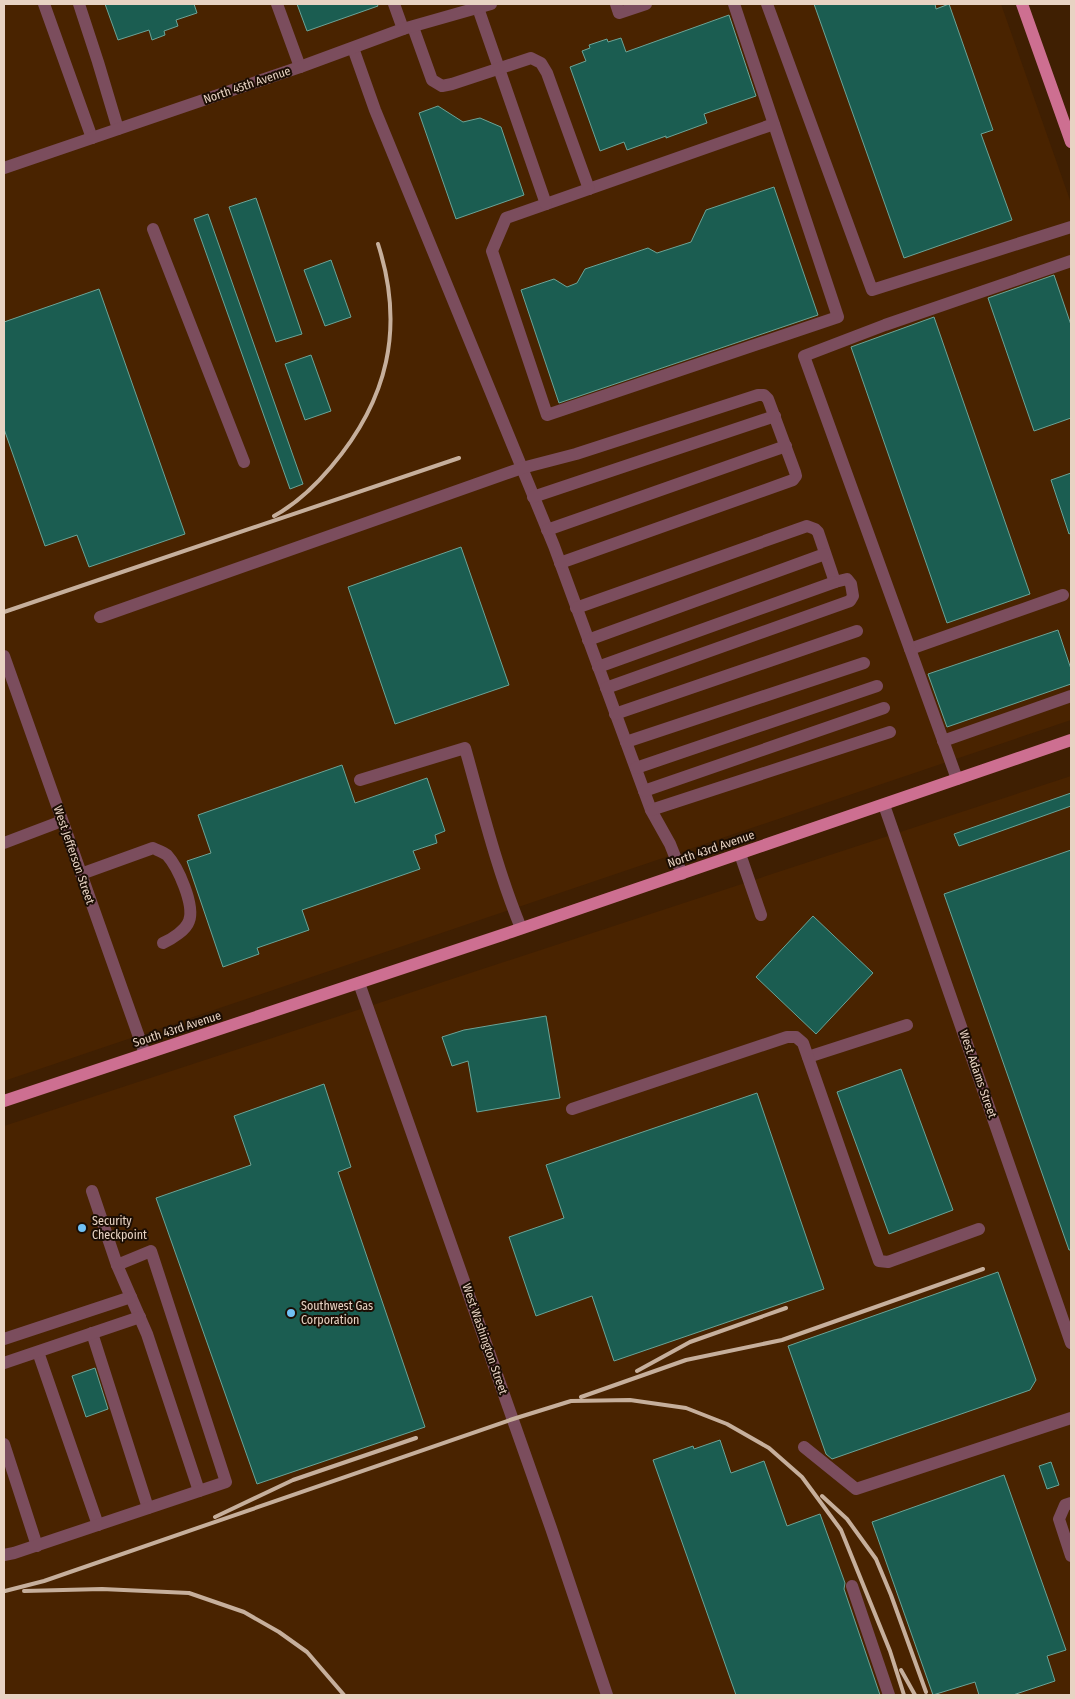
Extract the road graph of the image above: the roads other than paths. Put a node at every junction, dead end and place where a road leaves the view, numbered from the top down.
1 (44, 4) edge
2 (78, 4) edge
3 (276, 4) edge
4 (394, 4) edge
5 (491, 4) edge
6 (616, 4) edge
7 (646, 4) edge
8 (734, 4) edge
9 (767, 4) edge
10 (1022, 4) edge
11 (478, 8) junction
12 (408, 28) junction
13 (353, 48) junction
14 (300, 67) junction
15 (499, 68) junction
16 (774, 124) junction
17 (118, 129) junction
18 (92, 138) junction
19 (1071, 142) edge
20 (4, 168) edge
21 (589, 189) junction
22 (546, 204) junction
23 (1071, 227) edge
24 (153, 229) dead end
25 (1071, 261) edge
26 (775, 416) junction
27 (786, 446) junction
28 (244, 462) dead end
29 (522, 468) junction
30 (534, 497) junction
31 (547, 530) junction
32 (825, 554) junction
33 (560, 563) junction
34 (835, 582) junction
35 (1063, 595) dead end
36 (576, 608) junction
37 (100, 617) dead end
38 (857, 631) dead end
39 (588, 640) junction
40 (910, 649) junction
41 (4, 656) edge
42 (864, 663) dead end
43 (598, 667) junction
44 (876, 686) dead end
45 (606, 688) junction
46 (1071, 696) edge
47 (884, 708) dead end
48 (616, 714) junction
49 (890, 732) dead end
50 (1071, 740) edge
51 (943, 741) junction
52 (626, 742) junction
53 (636, 768) junction
54 (360, 780) dead end
55 (957, 780) junction
56 (644, 790) junction
57 (884, 805) junction
58 (651, 810) junction
59 (62, 821) junction
60 (4, 844) edge
61 (740, 854) junction
62 (81, 874) junction
63 (682, 874) junction
64 (761, 914) dead end
65 (521, 928) junction
66 (163, 943) dead end
67 (359, 983) junction
68 (907, 1025) dead end
69 (145, 1054) junction
70 (808, 1058) junction
71 (4, 1101) edge
72 (572, 1109) dead end
73 (92, 1192) dead end
74 (979, 1229) dead end
75 (117, 1265) junction
76 (130, 1297) junction
77 (140, 1317) junction
78 (92, 1333) junction
79 (4, 1339) edge
80 (1071, 1344) edge
81 (38, 1352) junction
82 (4, 1363) edge
83 (1071, 1418) edge
84 (4, 1444) edge
85 (804, 1447) dead end
86 (199, 1491) junction
87 (1071, 1503) edge
88 (148, 1508) junction
89 (98, 1525) junction
90 (37, 1546) junction
91 (4, 1555) edge
92 (1071, 1556) edge
93 (852, 1586) dead end
94 (607, 1695) edge
95 (889, 1695) edge

1 - 18 street
2 - 17 street
3 - 14 street
4 - 12 street
5 - 11 street, North 45th Avenue
6 - 7 street
8 - 16 street
9 - 23 street
10 - 19 main road
11 - 12 street, North 45th Avenue
11 - 15 street
12 - 13 street, North 45th Avenue
12 - 15 street
13 - 14 street, North 45th Avenue
13 - 29 street
14 - 17 street, North 45th Avenue
15 - 21 street
15 - 22 street
16 - 21 street
16 - 22 street
17 - 18 street, North 45th Avenue
18 - 20 street, North 45th Avenue
21 - 22 street
24 - 28 street
25 - 40 street
26 - 27 street
26 - 29 street
26 - 30 street
27 - 31 street
27 - 33 street
29 - 30 street
29 - 37 street
30 - 31 street
31 - 33 street
32 - 34 street
32 - 36 street
32 - 39 street
33 - 36 street
34 - 43 street
34 - 45 street
35 - 40 street
36 - 39 street
38 - 48 street
39 - 43 street
40 - 51 street
41 - 59 street, West Jefferson Street
42 - 52 street
43 - 45 street
44 - 53 street
45 - 48 street
46 - 51 street
47 - 56 street
48 - 52 street
49 - 58 street
50 - 55 main road, North 43rd Avenue
51 - 55 street
52 - 53 street
53 - 56 street
54 - 65 street
55 - 57 main road, North 43rd Avenue
56 - 58 street
57 - 61 main road, North 43rd Avenue
57 - 80 street, West Adams Street
58 - 63 street
59 - 60 street
59 - 62 street, West Jefferson Street
61 - 63 main road, North 43rd Avenue
61 - 64 street
62 - 66 street
62 - 69 street, West Jefferson Street
63 - 65 main road, North 43rd Avenue
65 - 67 main road, North 43rd Avenue
67 - 69 main road, South 43rd Avenue
67 - 94 street, West Washington Street
68 - 70 street
69 - 71 main road, South 43rd Avenue
70 - 72 street
70 - 74 street
73 - 75 street
75 - 76 street
75 - 86 street
76 - 77 street
76 - 79 street
77 - 78 street
77 - 86 street
78 - 81 street
78 - 88 street
81 - 82 street
81 - 89 street
83 - 85 street
84 - 90 street
86 - 88 street
87 - 92 street
88 - 89 street
89 - 90 street
90 - 91 street
93 - 95 street

